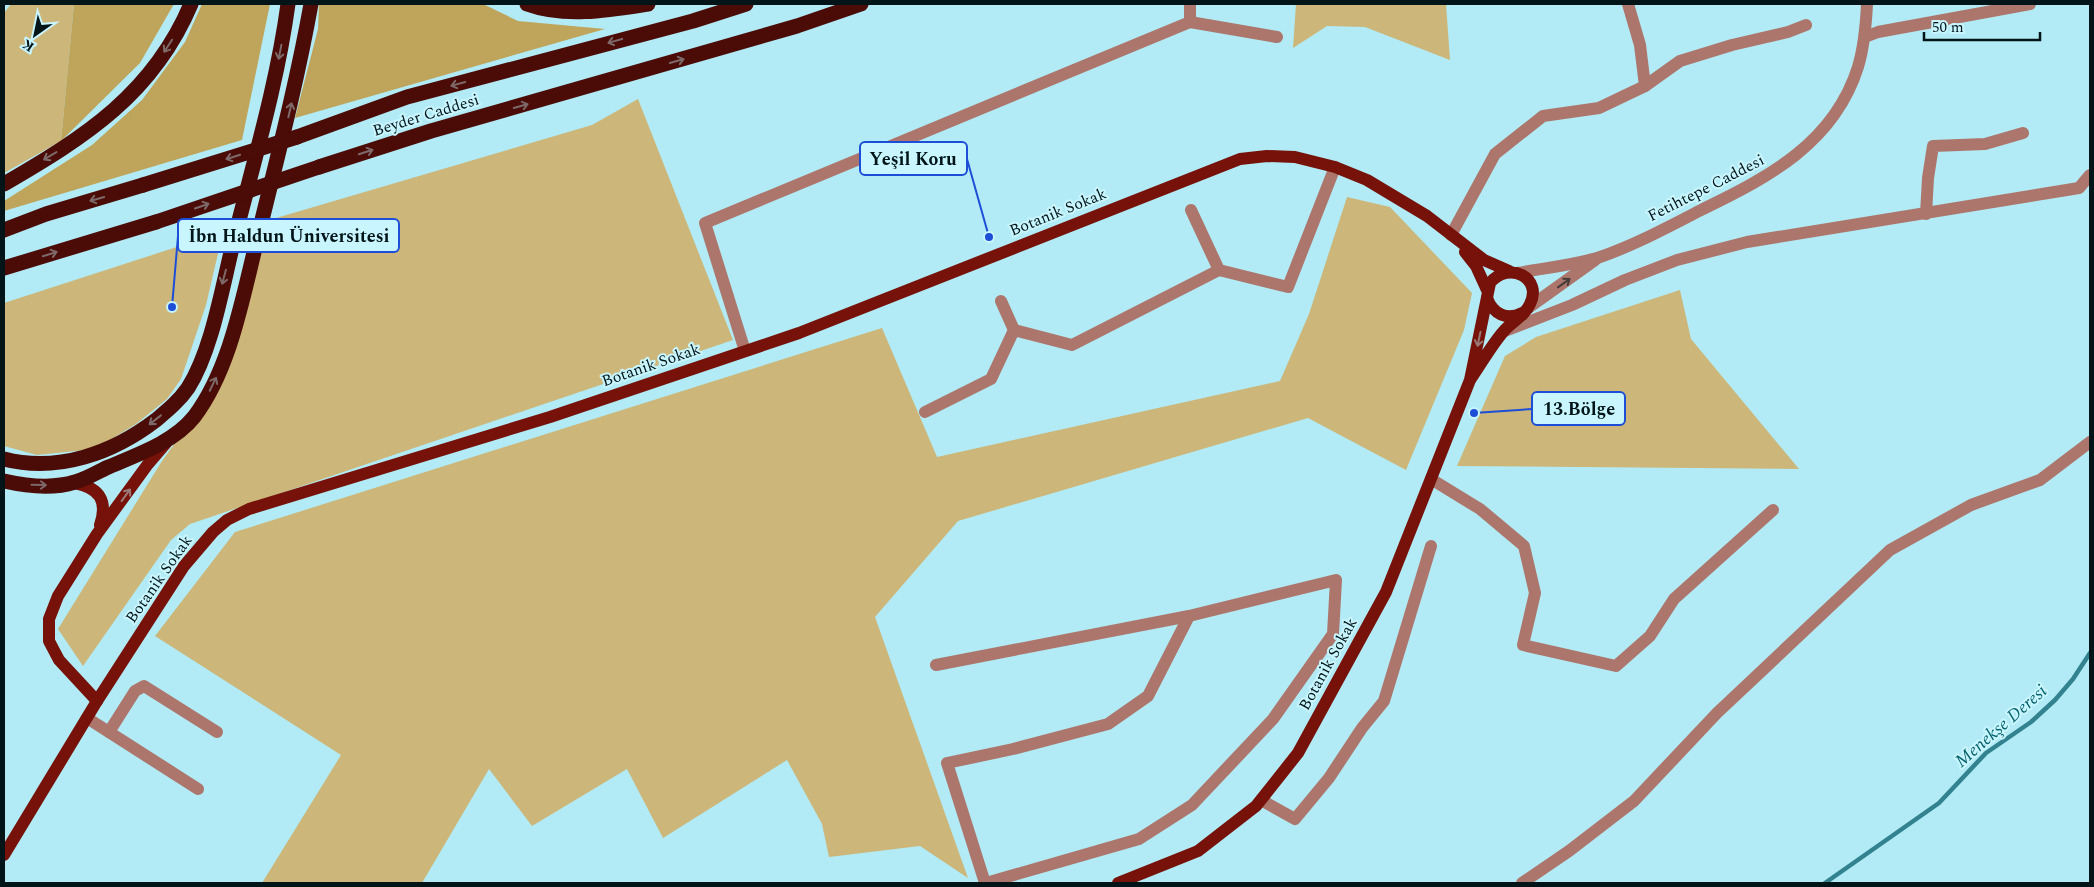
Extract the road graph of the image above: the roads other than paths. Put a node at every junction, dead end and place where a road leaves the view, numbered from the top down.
1 (191, 4) edge
2 (288, 4) edge
3 (311, 4) edge
4 (526, 4) edge
5 (648, 4) edge
6 (746, 4) edge
7 (861, 4) edge
8 (1190, 4) edge
9 (1628, 4) edge
10 (1867, 4) edge
11 (2030, 4) edge
12 (1190, 22) junction
13 (1806, 25) dead end
14 (1277, 37) dead end
15 (1865, 37) junction
16 (1645, 86) junction
17 (2024, 133) dead end
18 (1335, 167) junction
19 (2090, 176) edge
20 (4, 184) edge
21 (1190, 210) dead end
22 (1926, 214) junction
23 (4, 230) edge
24 (1451, 235) junction
25 (1599, 257) junction
26 (4, 268) edge
27 (1219, 270) junction
28 (1513, 272) junction
29 (1487, 294) junction
30 (1002, 301) dead end
31 (1526, 311) junction
32 (1014, 330) junction
33 (1503, 332) junction
34 (745, 351) junction
35 (1470, 380) junction
36 (925, 412) dead end
37 (173, 435) junction
38 (2090, 442) edge
39 (4, 459) edge
40 (1431, 479) junction
41 (4, 482) edge
42 (75, 483) junction
43 (1773, 510) dead end
44 (97, 534) junction
45 (1431, 546) dead end
46 (1188, 616) junction
47 (936, 665) dead end
48 (97, 701) junction
49 (87, 718) junction
50 (109, 732) junction
51 (217, 732) dead end
52 (198, 789) dead end
53 (1261, 800) junction
54 (4, 855) edge
55 (986, 883) edge
56 (1118, 883) edge
57 (1522, 883) edge

1 -> 20 highway
2 -> 39 highway
37 -> 3 highway
4 - 5 highway
6 -> 23 highway, Beyder Caddesi, bridge
26 -> 7 highway, Beyder Caddesi, bridge
8 - 12 street
9 - 16 street
10 - 15 street, Fetihtepe Caddesi
11 - 15 street
12 - 14 street
12 - 34 street
13 - 16 street
15 - 25 street, Fetihtepe Caddesi
16 - 24 street
17 - 22 street
18 - 24 main road, Botanik Sokak
18 - 27 street
18 - 34 main road, Botanik Sokak
19 - 22 street
21 - 27 street
22 - 33 street
24 - 28 main road, Botanik Sokak
24 - 29 main road, Botanik Sokak
25 - 28 street, Fetihtepe Caddesi
31 -> 25 street
27 - 32 street
28 - 29 main road
28 - 31 main road
29 - 31 main road
29 -> 35 main road
30 - 32 street
31 - 33 main road
32 - 36 street
33 - 35 main road
34 - 48 main road, Botanik Sokak
35 - 40 main road, Botanik Sokak
37 - 42 highway
44 -> 37 main road
38 - 57 street
40 - 43 street
40 - 53 main road, Botanik Sokak
41 -> 42 highway
42 - 44 main road
44 - 48 main road
45 - 53 street
46 - 47 street
46 - 55 street
46 - 55 street
48 - 49 main road, Botanik Sokak
49 - 50 street
49 - 54 main road, Botanik Sokak
50 - 51 street
50 - 52 street
53 - 56 main road, Botanik Sokak

